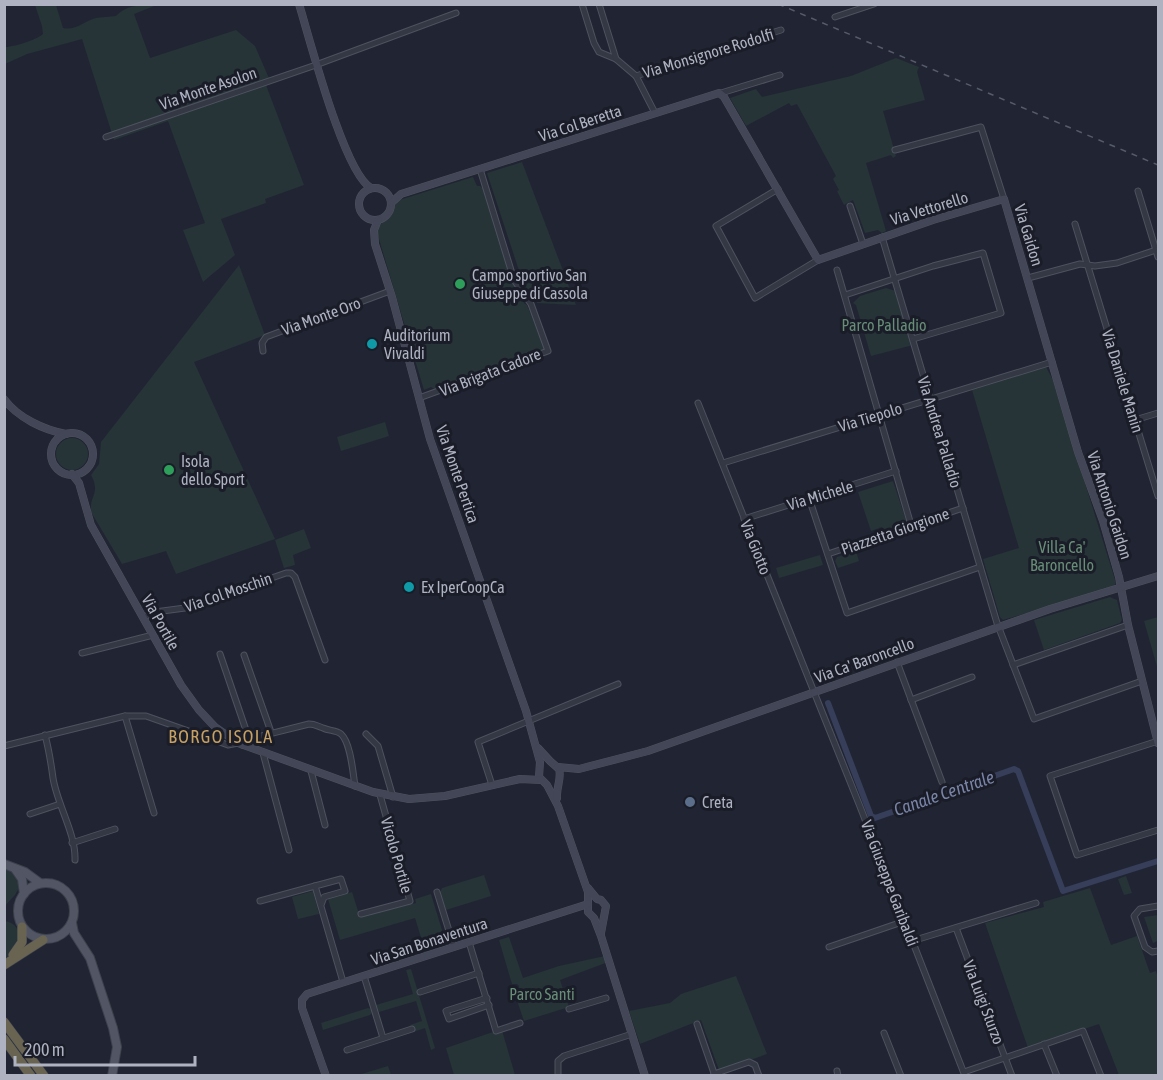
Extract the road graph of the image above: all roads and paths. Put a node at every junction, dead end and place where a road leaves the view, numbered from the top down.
1 (299, 4) edge
2 (582, 4) edge
3 (599, 4) edge
4 (874, 4) edge
5 (456, 13) dead end
6 (835, 17) dead end
7 (780, 30) dead end
8 (615, 58) junction
9 (318, 64) junction
10 (780, 75) dead end
11 (636, 76) junction
12 (721, 93) junction
13 (655, 112) junction
14 (106, 137) dead end
15 (895, 150) dead end
16 (480, 169) junction
17 (360, 178) junction
18 (371, 188) junction
19 (778, 189) junction
20 (1138, 191) dead end
21 (387, 193) junction
22 (362, 194) junction
23 (401, 194) junction
24 (1004, 199) junction
25 (391, 203) junction
26 (850, 206) dead end
27 (368, 219) junction
28 (378, 220) junction
29 (1075, 224) dead end
30 (374, 230) junction
31 (882, 237) junction
32 (863, 244) junction
33 (1156, 250) junction
34 (1158, 257) edge
35 (818, 260) junction
36 (1088, 266) junction
37 (837, 270) dead end
38 (1028, 278) junction
39 (895, 279) junction
40 (390, 291) junction
41 (845, 295) junction
42 (913, 339) junction
43 (264, 351) dead end
44 (1052, 362) junction
45 (419, 398) junction
46 (930, 398) junction
47 (4, 399) edge
48 (698, 403) dead end
49 (1158, 413) edge
50 (879, 414) junction
51 (1135, 420) junction
52 (45, 427) junction
53 (66, 434) junction
54 (54, 444) junction
55 (723, 463) junction
56 (85, 470) junction
57 (896, 471) junction
58 (72, 474) junction
59 (81, 493) junction
60 (1158, 496) edge
61 (809, 498) junction
62 (963, 508) junction
63 (744, 519) junction
64 (910, 525) junction
65 (828, 554) junction
66 (980, 567) junction
67 (1158, 576) edge
68 (1120, 588) junction
69 (144, 617) junction
70 (1128, 625) junction
71 (999, 627) junction
72 (153, 635) junction
73 (82, 653) dead end
74 (220, 654) dead end
75 (244, 655) dead end
76 (324, 660) dead end
77 (897, 662) junction
78 (1013, 665) junction
79 (972, 677) dead end
80 (1142, 681) junction
81 (618, 684) dead end
82 (814, 692) junction
83 (911, 700) junction
84 (126, 716) junction
85 (530, 722) junction
86 (218, 729) junction
87 (271, 732) junction
88 (1157, 732) edge
89 (366, 734) dead end
90 (45, 735) junction
91 (204, 737) junction
92 (249, 739) junction
93 (213, 740) junction
94 (1158, 742) edge
95 (240, 744) junction
96 (4, 746) edge
97 (537, 746) junction
98 (263, 753) junction
99 (555, 765) junction
100 (540, 768) junction
101 (579, 769) junction
102 (311, 771) junction
103 (520, 779) junction
104 (559, 779) junction
105 (544, 782) junction
106 (942, 782) dead end
107 (492, 785) junction
108 (355, 786) junction
109 (380, 795) junction
110 (393, 797) junction
111 (60, 804) junction
112 (558, 806) junction
113 (154, 813) dead end
114 (30, 814) dead end
115 (325, 825) dead end
116 (115, 829) dead end
117 (1158, 830) edge
118 (72, 843) junction
119 (290, 850) dead end
120 (75, 860) dead end
121 (9, 865) edge
122 (40, 884) junction
123 (315, 886) junction
124 (437, 892) dead end
125 (24, 894) junction
126 (260, 901) dead end
127 (591, 902) junction
128 (1036, 903) dead end
129 (321, 905) junction
130 (1158, 906) edge
131 (361, 915) dead end
132 (555, 915) junction
133 (592, 916) junction
134 (603, 916) junction
135 (904, 921) junction
136 (72, 923) junction
137 (22, 927) junction
138 (956, 928) junction
139 (601, 936) junction
140 (59, 937) junction
141 (43, 940) junction
142 (912, 940) junction
143 (80, 941) junction
144 (470, 942) junction
145 (454, 947) junction
146 (829, 947) dead end
147 (1158, 951) edge
148 (4, 959) edge
149 (4, 965) edge
150 (479, 973) junction
151 (364, 976) junction
152 (343, 982) junction
153 (420, 992) dead end
154 (487, 998) junction
155 (606, 998) dead end
156 (489, 1005) junction
157 (569, 1009) dead end
158 (4, 1022) edge
159 (520, 1023) dead end
160 (697, 1024) dead end
161 (4, 1027) edge
162 (412, 1029) dead end
163 (884, 1033) dead end
164 (632, 1034) junction
165 (383, 1038) junction
166 (4, 1039) edge
167 (1044, 1044) junction
168 (4, 1049) edge
169 (347, 1050) dead end
170 (1005, 1058) junction
171 (964, 1074) edge
172 (715, 1075) edge
173 (24, 1076) edge
174 (31, 1076) edge
175 (40, 1076) edge
176 (44, 1076) edge
177 (112, 1076) edge
178 (326, 1076) edge
179 (558, 1076) edge
180 (645, 1076) edge
181 (759, 1076) edge
182 (901, 1076) edge
183 (1012, 1076) edge
184 (1057, 1076) edge
185 (1101, 1076) edge

1 - 9 street
2 - 8 street
3 - 8 street
4 - 6 street
5 - 9 street, Via Monte Asolon
7 - 11 street, Via Monsignore Rodolfi
8 - 11 street
9 - 14 street, Via Monte Asolon
9 - 17 street
10 - 12 street, Via Col Beretta
11 - 13 street
12 - 13 street, Via Col Beretta
12 - 19 street
13 - 16 street, Via Col Beretta
15 - 24 street
16 - 23 street, Via Col Beretta
16 - 45 street, Via Brigata Cadore
17 - 18 street
17 - 22 street
18 - 21 street
18 - 22 street
19 - 35 street
19 - 35 street, Via Vettorello
20 - 33 street
21 - 23 street
21 - 25 street
22 - 27 street
23 - 25 street, Via Col Beretta
24 - 31 street, Via Vettorello
24 - 38 street, Via Gaidon
25 - 28 street
26 - 32 street
27 - 28 street
27 - 30 street, Via Monte Pertica
28 - 30 street
29 - 36 street, Via Daniele Manin
30 - 40 street, Via Monte Pertica
31 - 32 street, Via Vettorello
31 - 39 street, Via Andrea Palladio
32 - 35 street, Via Vettorello
33 - 34 street
33 - 36 street
36 - 38 street
36 - 51 street, Via Daniele Manin
37 - 41 street
38 - 44 street, Via Antonio Gaidon
39 - 41 street
39 - 42 street, Via Andrea Palladio
39 - 42 street
40 - 43 street, Via Monte Oro
40 - 45 street, Via Monte Pertica
41 - 50 street
42 - 46 street, Via Andrea Palladio
44 - 46 street, Via Tiepolo
44 - 68 street, Via Antonio Gaidon
45 - 85 street, Via Monte Pertica
46 - 50 street, Via Tiepolo
46 - 62 street, Via Andrea Palladio
47 - 52 street
48 - 55 street, Via Giotto
49 - 51 street
50 - 55 street, Via Tiepolo
50 - 57 street
51 - 60 street, Via Daniele Manin
52 - 53 street
52 - 54 street
53 - 54 street
53 - 56 street
54 - 58 street
55 - 63 street, Via Giotto
56 - 58 street
56 - 59 street, Via Portile
57 - 61 street, Via Michele
57 - 64 street
58 - 59 street, Via Portile
59 - 69 street, Via Portile
61 - 63 street, Via Michele
61 - 65 street
62 - 64 street, Piazzetta Giorgione
62 - 66 street, Via Andrea Palladio
63 - 82 street, Via Giotto
64 - 65 street, Piazzetta Giorgione
65 - 66 street
66 - 71 street, Via Andrea Palladio
67 - 68 street, Via Ca' Baroncello
68 - 70 street, Via Antonio Gaidon
68 - 71 street, Via Ca' Baroncello
69 - 72 street, Via Portile
69 - 76 street, Via Col Moschin
70 - 78 street
70 - 80 street, Via Antonio Gaidon
71 - 77 street, Via Ca' Baroncello
71 - 78 street, Via Andrea Palladio
72 - 73 street
72 - 86 street, Via Portile
74 - 92 street
75 - 87 street
77 - 82 street, Via Ca' Baroncello
77 - 83 street
78 - 80 street, Via Andrea Palladio
79 - 83 street
80 - 88 street, Via Antonio Gaidon
81 - 85 street
82 - 101 street, Via Ca' Baroncello
82 - 135 street, Via Giuseppe Garibaldi
83 - 106 street
84 - 90 street
84 - 91 street
84 - 113 street
85 - 97 street, Via Monte Pertica
85 - 107 street
86 - 91 street
86 - 93 street
86 - 95 street, Via Portile
87 - 92 street
87 - 108 street
88 - 94 street, Via Antonio Gaidon
89 - 110 street
90 - 96 street
90 - 111 street
91 - 93 street
92 - 95 street
93 - 95 street
94 - 117 street
95 - 98 street, Via Portile
97 - 99 street, Via Monte Pertica
97 - 100 street, Via Monte Pertica
98 - 102 street, Via Portile
98 - 119 street
99 - 100 street, Via Portile
99 - 101 street, Via Ca' Baroncello
99 - 104 street
100 - 103 street, Via Portile
100 - 105 street, Via Monte Pertica
101 - 104 street, Via Ca' Baroncello
102 - 108 street, Via Portile
102 - 115 street
103 - 105 street, Via Portile
103 - 107 street, Via Portile
104 - 105 street, Via Ca' Baroncello
104 - 112 street
105 - 112 street, Via Monte Pertica
107 - 110 street, Via Portile
108 - 109 street, Via Portile
109 - 110 street, Via Portile
109 - 131 street, Vicolo Portile
111 - 114 street
111 - 118 street
112 - 127 street
116 - 118 street
118 - 120 street
121 - 122 main road
121 - 125 main road
122 - 125 main road
122 - 136 main road
123 - 126 street
123 - 129 street
123 - 129 street
124 - 145 street
125 - 137 main road
127 - 132 street, Via San Bonaventura
127 - 133 street
127 - 134 street
128 - 138 street
129 - 152 street
130 - 147 street
132 - 133 street, Via San Bonaventura
132 - 144 street, Via San Bonaventura
133 - 134 street, Via San Bonaventura
133 - 139 street
134 - 139 street
135 - 142 street, Via Giuseppe Garibaldi
135 - 146 street
136 - 140 main road
136 - 143 main road
137 - 141 main road
137 - 148 highway
138 - 142 street
138 - 170 street, Via Luigi Sturzo
139 - 164 street
140 - 141 main road
140 - 143 main road
141 - 149 highway
142 - 171 street, Via Giuseppe Garibaldi
143 - 177 main road
144 - 145 street, Via San Bonaventura
144 - 150 street
145 - 151 street, Via San Bonaventura
150 - 153 street
150 - 154 street
151 - 152 street, Via San Bonaventura
151 - 165 street
152 - 178 street, Via San Bonaventura
154 - 156 street
154 - 156 street
155 - 157 street
156 - 159 street
158 - 176 highway
160 - 172 street
161 - 175 highway
162 - 165 street
163 - 182 street
164 - 179 street
164 - 180 street
165 - 169 street
166 - 174 highway
167 - 170 street
167 - 184 street
167 - 185 street
168 - 173 highway
170 - 171 street
170 - 183 street, Via Luigi Sturzo
172 - 181 street

